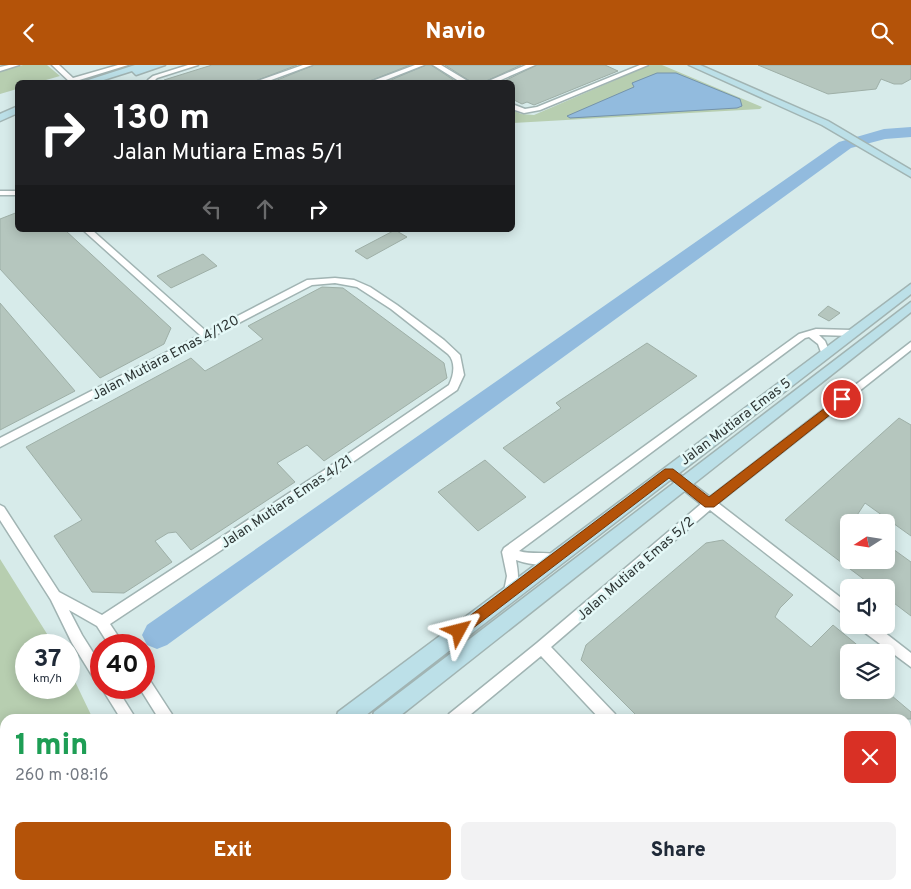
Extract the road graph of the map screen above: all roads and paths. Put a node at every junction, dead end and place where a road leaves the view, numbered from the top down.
1 (16, 65) edge
2 (55, 65) edge
3 (126, 65) edge
4 (144, 65) edge
5 (161, 65) edge
6 (195, 65) edge
7 (309, 65) edge
8 (421, 65) edge
9 (436, 65) edge
10 (532, 65) edge
11 (645, 65) edge
12 (693, 65) edge
13 (711, 65) edge
14 (0, 69) edge
15 (73, 80) edge
16 (88, 80) edge
17 (111, 80) edge
18 (153, 80) edge
19 (265, 80) edge
20 (378, 80) edge
21 (463, 80) edge
22 (494, 80) edge
23 (15, 104) edge
24 (515, 107) edge
25 (15, 110) edge
26 (0, 111) edge
27 (0, 118) edge
28 (911, 164) edge
29 (911, 174) edge
30 (0, 193) edge
31 (15, 193) edge
32 (89, 232) edge
33 (911, 288) edge
34 (911, 306) edge
35 (810, 333) junction
36 (851, 333) junction
37 (205, 335) junction
38 (911, 345) edge
39 (825, 353) junction
40 (460, 370) joint
41 (0, 443) edge
42 (669, 472) junction
43 (683, 483) junction
44 (709, 504) junction
45 (0, 510) edge
46 (508, 551) junction
47 (553, 559) junction
48 (510, 591) junction
49 (55, 595) junction
50 (840, 605) edge
51 (102, 622) junction
52 (110, 634) edge
53 (876, 634) edge
54 (542, 647) junction
55 (90, 660) edge
56 (911, 661) edge
57 (116, 699) edge
58 (154, 699) edge
59 (125, 714) edge
60 (165, 714) edge
61 (351, 714) edge
62 (387, 714) edge
63 (460, 714) edge
64 (605, 714) edge

1 - 14 street
2 - 15 street
3 - 16 street
4 - 16 street
5 - 17 street
6 - 18 street
7 - 19 street
8 - 20 street
9 - 21 street
10 - 22 street
11 - 24 street
12 - 29 street
13 - 28 street
23 - 26 street
25 - 27 street
30 - 31 street
32 - 37 street
33 - 36 street, Jalan Mutiara Emas 5
34 - 43 street, Jalan Mutiara Emas 5
35 - 36 street
35 - 39 street
35 - 46 street, Jalan Mutiara Emas 5
36 - 39 street, Jalan Mutiara Emas 5
37 - 40 street, Jalan Mutiara Emas 4/120
37 - 41 street, Jalan Mutiara Emas 4/120
38 - 44 street, Jalan Mutiara Emas 5/2
39 - 42 street, Jalan Mutiara Emas 5
40 - 51 street, Jalan Mutiara Emas 4/21
42 - 43 street
42 - 47 street, Jalan Mutiara Emas 5
43 - 44 street
43 - 62 street, Jalan Mutiara Emas 5
44 - 50 street
44 - 54 street, Jalan Mutiara Emas 5/2
45 - 49 street
46 - 47 street
46 - 48 street
47 - 48 street, Jalan Mutiara Emas 5
48 - 61 street, Jalan Mutiara Emas 5
49 - 51 street
49 - 55 street
51 - 52 street
53 - 56 street
54 - 63 street, Jalan Mutiara Emas 5/2
54 - 64 street
57 - 59 street
58 - 60 street

